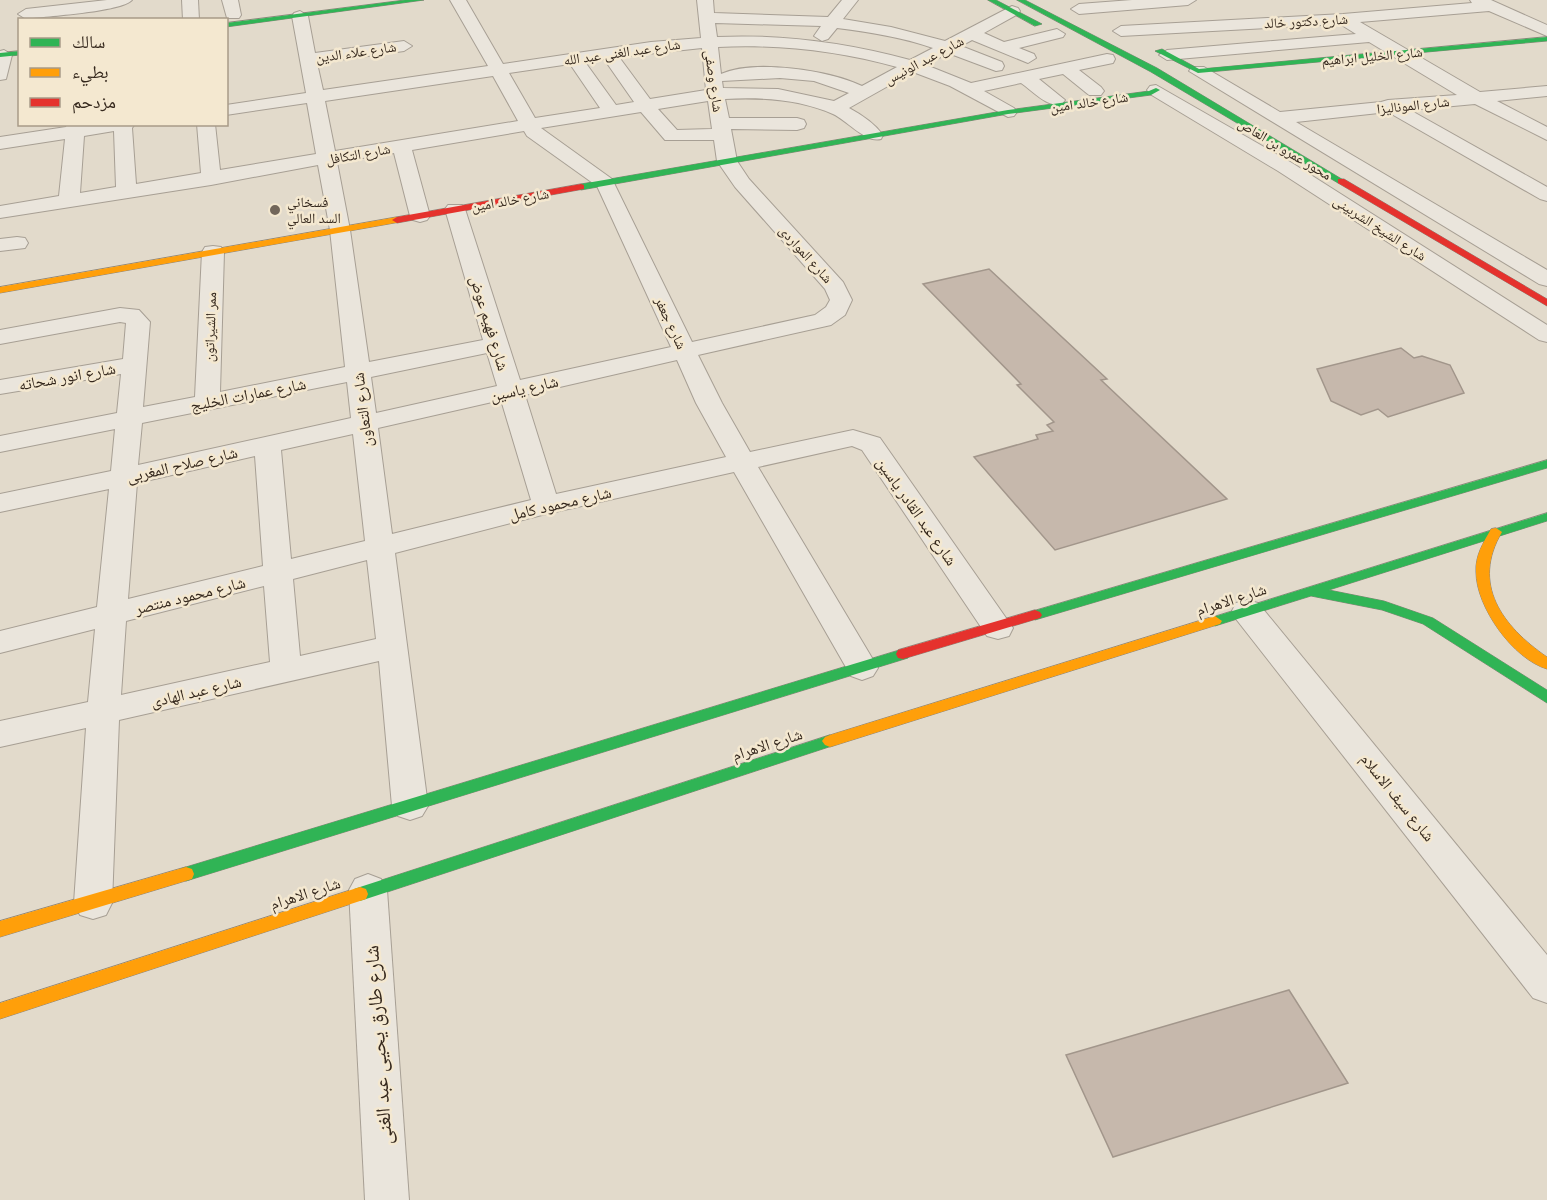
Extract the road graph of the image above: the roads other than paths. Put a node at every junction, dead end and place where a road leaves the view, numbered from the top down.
1 (124, 0) edge
2 (190, 0) edge
3 (352, 0) edge
4 (421, 0) edge
5 (458, 0) edge
6 (992, 0) edge
7 (1042, 0) edge
8 (1188, 0) edge
9 (1016, 5) edge
10 (1489, 6) edge
11 (1075, 7) joint
12 (1535, 8) dead end
13 (706, 9) edge
14 (26, 11) edge
15 (841, 11) edge
16 (230, 14) edge
17 (300, 16) junction
18 (191, 18) edge
19 (211, 18) dead end
20 (1343, 19) junction
21 (1110, 25) junction
22 (1547, 31) edge
23 (1058, 34) junction
24 (970, 35) junction
25 (1371, 37) junction
26 (1547, 39) edge
27 (708, 42) junction
28 (404, 46) dead end
29 (814, 47) junction
30 (949, 47) junction
31 (1003, 47) junction
32 (6, 52) edge
33 (1049, 53) dead end
34 (609, 54) junction
35 (1401, 54) junction
36 (1167, 55) junction
37 (309, 58) junction
38 (1028, 58) junction
39 (575, 59) junction
40 (1107, 59) junction
41 (913, 66) junction
42 (996, 66) junction
43 (1066, 68) junction
44 (498, 70) junction
45 (1198, 71) junction
46 (797, 73) junction
47 (1529, 73) dead end
48 (0, 75) edge
49 (1025, 77) junction
50 (1131, 77) junction
51 (948, 79) junction
52 (1547, 83) edge
53 (714, 86) junction
54 (969, 89) junction
55 (1460, 89) junction
56 (1156, 90) junction
57 (1095, 91) junction
58 (1547, 91) edge
59 (863, 93) junction
60 (315, 97) junction
61 (1373, 97) junction
62 (1479, 99) junction
63 (1056, 100) junction
64 (645, 105) junction
65 (827, 106) junction
66 (1259, 107) junction
67 (1392, 107) junction
68 (228, 110) edge
69 (611, 111) junction
70 (1015, 111) junction
71 (1278, 118) junction
72 (797, 124) junction
73 (529, 125) junction
74 (108, 126) edge
75 (124, 126) edge
76 (206, 126) edge
77 (76, 128) edge
78 (720, 128) junction
79 (1547, 134) edge
80 (874, 135) junction
81 (0, 143) edge
82 (402, 147) junction
83 (807, 147) junction
84 (327, 160) junction
85 (727, 161) junction
86 (211, 178) junction
87 (605, 183) junction
88 (126, 192) junction
89 (1547, 195) edge
90 (69, 201) junction
91 (455, 209) junction
92 (0, 212) edge
93 (420, 216) junction
94 (340, 230) junction
95 (1547, 250) edge
96 (213, 252) junction
97 (1513, 258) junction
98 (1547, 279) edge
99 (1547, 286) edge
100 (0, 291) edge
101 (1547, 303) edge
102 (1547, 335) edge
103 (0, 337) edge
104 (497, 344) junction
105 (684, 352) junction
106 (134, 364) junction
107 (358, 372) junction
108 (0, 387) edge
109 (512, 391) junction
110 (207, 402) junction
111 (130, 418) junction
112 (364, 423) junction
113 (0, 444) edge
114 (267, 445) junction
115 (741, 462) junction
116 (1547, 464) edge
117 (125, 477) junction
118 (0, 502) edge
119 (546, 505) junction
120 (1547, 517) edge
121 (1496, 532) junction
122 (379, 547) junction
123 (278, 573) junction
124 (1311, 591) junction
125 (1247, 611) junction
126 (113, 614) junction
127 (998, 628) junction
128 (0, 642) edge
129 (392, 647) junction
130 (1547, 664) edge
131 (862, 668) junction
132 (286, 670) junction
133 (1547, 697) edge
134 (103, 711) junction
135 (0, 735) edge
136 (410, 806) junction
137 (368, 890) junction
138 (93, 903) junction
139 (0, 929) edge
140 (1547, 985) edge
141 (0, 1011) edge
142 (387, 1200) edge

1 - 14 street
2 - 18 street
3 - 16 main road
4 - 17 main road
5 - 44 street, شارع جعفر
6 - 9 main road, شارع الشيخ الشربينى
7 - 99 main road, محور عمرو بن العاص
8 - 11 street
9 - 23 main road, شارع الشيخ الشربينى
9 - 24 street, شارع عبد الونيس
9 - 101 main road, محور عمرو بن العاص
10 - 12 street, شارع دكتور خالد
10 - 20 street, شارع دكتور خالد
10 - 22 street
11 - 21 main road
13 - 15 street
13 - 27 street, شارع وصفى
15 - 24 street
15 - 29 street
15 - 30 street
16 - 17 main road
16 - 19 main road
17 - 37 street, شارع التعاون
20 - 21 street, شارع دكتور خالد
20 - 25 street
21 - 36 main road
23 - 31 street
23 - 40 main road, شارع الشيخ الشربينى
24 - 30 street, شارع عبد الونيس
24 - 31 street
25 - 35 street
25 - 36 street
26 - 35 main road, شارع الخليل ابراهيم
27 - 29 street, شارع عبد الغنى عبد الله
27 - 34 street, شارع عبد الغنى عبد الله
27 - 53 street, شارع وصفى
28 - 37 street, شارع علاء الدين
29 - 41 street, شارع عبد الغنى عبد الله
29 - 46 street
30 - 41 street, شارع عبد الونيس
30 - 42 street
31 - 38 street
32 - 48 street
33 - 38 street
34 - 39 street, شارع عبد الغنى عبد الله
34 - 64 street
35 - 45 main road, شارع الخليل ابراهيم
35 - 55 street
36 - 45 main road
37 - 60 street, شارع التعاون
38 - 42 street
39 - 44 street, شارع عبد الغنى عبد الله
39 - 69 street
40 - 43 street
40 - 50 main road, شارع الشيخ الشربينى
41 - 51 street, شارع عبد الغنى عبد الله
41 - 59 street, شارع عبد الونيس
42 - 51 street
43 - 49 street
43 - 57 street
44 - 60 street, شارع عبد الغنى عبد الله
44 - 73 street, شارع جعفر
45 - 66 street
46 - 53 street
46 - 59 street
47 - 52 street
49 - 54 street
49 - 63 street
50 - 56 main road, شارع الشيخ الشربينى
50 - 57 main road, شارع خالد امين
51 - 54 street, شارع عبد الغنى عبد الله
53 - 64 street, شارع التكافل
53 - 65 street
53 - 78 street, شارع وصفى
54 - 70 street, شارع عبد الغنى عبد الله
55 - 61 street
55 - 62 street
56 - 70 main road, شارع خالد امين
56 - 102 street, شارع الشيخ الشربينى
57 - 63 main road, شارع خالد امين
58 - 62 street, شارع الموناليزا
59 - 65 street, شارع عبد الونيس
60 - 68 street, شارع عبد الغنى عبد الله
60 - 84 street, شارع التعاون
61 - 66 street
61 - 67 street
62 - 67 street, شارع الموناليزا
62 - 79 street
63 - 70 main road, شارع خالد امين
64 - 69 street, شارع التكافل
64 - 78 street
65 - 72 street, شارع عبد الونيس
65 - 80 street
66 - 71 street
67 - 71 street, شارع الموناليزا
67 - 89 street
69 - 73 street, شارع التكافل
70 - 80 main road, شارع خالد امين
71 - 97 street
72 - 78 street
72 - 83 street
73 - 82 street, شارع التكافل
73 - 87 street, شارع جعفر
74 - 77 street
75 - 88 street
76 - 86 street
77 - 81 street
77 - 90 street
78 - 85 street, شارع وصفى
80 - 83 main road, شارع خالد امين
82 - 84 street, شارع التكافل
82 - 93 street
83 - 85 main road, شارع خالد امين
84 - 86 street, شارع التكافل
84 - 94 street, شارع التعاون
85 - 87 main road, شارع خالد امين
85 - 105 street, شارع المواردى
86 - 88 street, شارع التكافل
87 - 91 main road, شارع خالد امين
87 - 105 street, شارع جعفر
88 - 90 street, شارع التكافل
90 - 92 street, شارع التكافل
91 - 93 main road, شارع خالد امين
91 - 104 street, شارع فهيم عوض
93 - 94 main road, شارع خالد امين
94 - 96 main road, شارع خالد امين
94 - 107 street, شارع التعاون
95 - 97 street
96 - 100 main road, شارع خالد امين
96 - 110 street, ممر الشيراتون
97 - 98 street
103 - 106 street
104 - 107 street, شارع عمارات الخليج
104 - 109 street, شارع فهيم عوض
105 - 109 street, شارع ياسين
105 - 115 street, شارع جعفر
106 - 108 street, شارع انور شحاته
106 - 111 street
107 - 110 street, شارع عمارات الخليج
107 - 112 street, شارع التعاون
109 - 112 street, شارع ياسين
109 - 119 street, شارع فهيم عوض
110 - 111 street, شارع عمارات الخليج
111 - 113 street, شارع عمارات الخليج
111 - 117 street
112 - 114 street, شارع صلاح المغربى
112 - 122 street, شارع التعاون
114 - 117 street, شارع صلاح المغربى
114 - 123 street
115 - 119 street, شارع محمود كامل
115 - 127 street, شارع عبد القادر ياسين
115 - 131 street, شارع جعفر
116 - 127 main road
117 - 118 street, شارع صلاح المغربى
117 - 126 street
119 - 122 street, شارع محمود كامل
120 - 121 main road, شارع الاهرام
121 - 124 main road, شارع الاهرام
121 - 130 main road
122 - 123 street, شارع محمود منتصر
122 - 129 street, شارع التعاون
123 - 126 street, شارع محمود منتصر
123 - 132 street
124 - 125 main road, شارع الاهرام
124 - 133 main road
125 - 137 main road, شارع الاهرام
125 - 140 street, شارع سيف الاسلام
126 - 128 street, شارع محمود منتصر
126 - 134 street
127 - 131 main road
129 - 132 street, شارع عبد الهادى
129 - 136 street, شارع التعاون
131 - 136 main road
132 - 134 street, شارع عبد الهادى
134 - 135 street, شارع عبد الهادى
134 - 138 street
136 - 138 main road
137 - 141 main road, شارع الاهرام
137 - 142 street, شارع طارق يحيى عبد الغنى
138 - 139 main road

